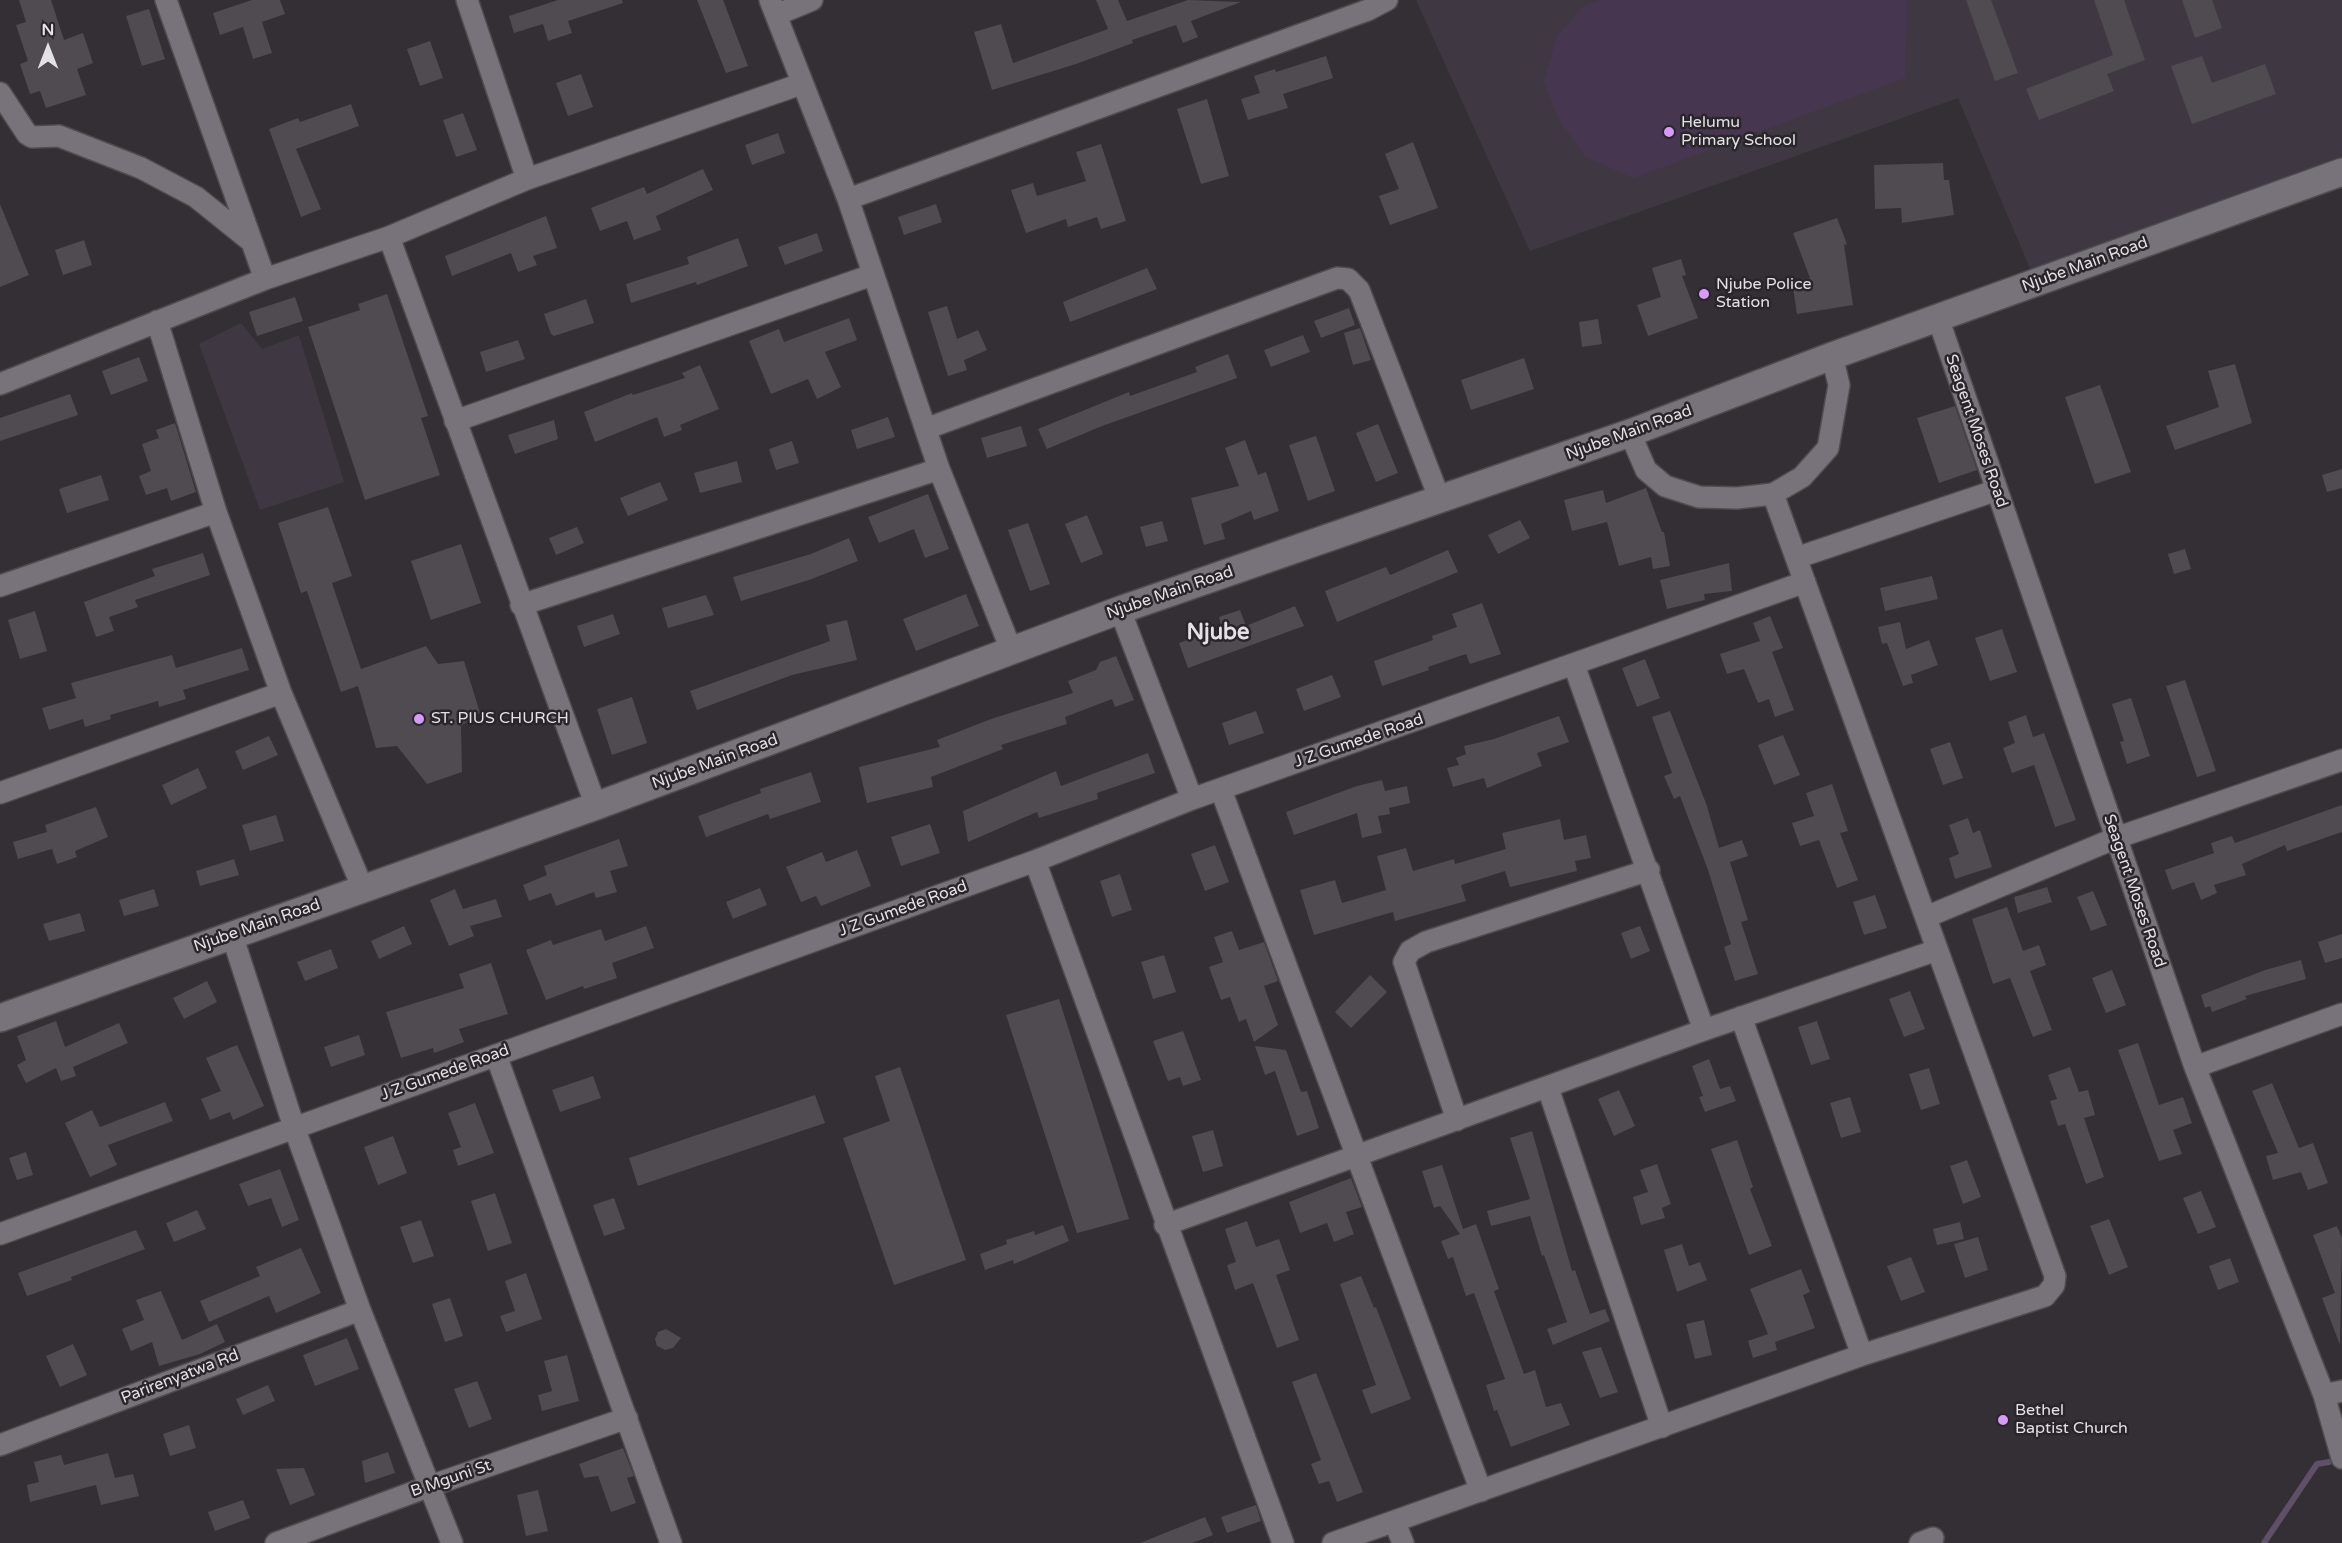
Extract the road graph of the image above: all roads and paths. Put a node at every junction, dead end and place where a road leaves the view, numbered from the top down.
1 (166, 0) edge
2 (467, 0) edge
3 (812, 0) edge
4 (1387, 0) edge
5 (773, 8) edge
6 (801, 84) junction
7 (0, 93) edge
8 (2342, 172) edge
9 (527, 179) junction
10 (848, 200) junction
11 (389, 237) junction
12 (252, 242) junction
13 (873, 274) junction
14 (265, 279) junction
15 (1938, 318) junction
16 (157, 321) junction
17 (1832, 356) junction
18 (0, 384) edge
19 (455, 421) junction
20 (927, 428) junction
21 (1630, 433) junction
22 (939, 469) junction
23 (1997, 490) junction
24 (1773, 494) junction
25 (1440, 500) junction
26 (216, 512) junction
27 (1796, 558) junction
28 (1805, 582) junction
29 (0, 586) edge
30 (521, 605) junction
31 (1120, 610) junction
32 (1012, 651) junction
33 (1574, 665) junction
34 (281, 693) junction
35 (2342, 760) edge
36 (1221, 790) junction
37 (0, 793) edge
38 (1192, 799) junction
39 (596, 806) junction
40 (2116, 838) junction
41 (1035, 861) junction
42 (1648, 870) junction
43 (363, 889) junction
44 (1926, 917) junction
45 (232, 935) junction
46 (1937, 950) junction
47 (2342, 1014) edge
48 (1741, 1017) junction
49 (0, 1018) edge
50 (1704, 1030) junction
51 (496, 1055) junction
52 (2195, 1067) junction
53 (1548, 1089) junction
54 (1457, 1120) junction
55 (294, 1127) junction
56 (1358, 1155) junction
57 (1165, 1225) junction
58 (0, 1234) edge
59 (360, 1310) junction
60 (1862, 1354) junction
61 (2333, 1393) edge
62 (627, 1418) junction
63 (1662, 1427) junction
64 (0, 1445) edge
65 (2342, 1458) edge
66 (430, 1486) junction
67 (1481, 1491) junction
68 (1395, 1523) junction
69 (276, 1543) edge
70 (452, 1543) edge
71 (671, 1543) edge
72 (1282, 1543) edge
73 (1333, 1543) edge
74 (1403, 1543) edge

1 - 12 street
2 - 9 street
3 - 5 street
4 - 10 street
5 - 6 street
6 - 9 street
6 - 10 street
7 - 12 street
8 - 15 street, Njube Main Road
9 - 11 street
10 - 13 street
11 - 14 street
11 - 19 street
12 - 14 street
13 - 19 street
13 - 20 street
14 - 16 street
15 - 17 street, Njube Main Road
15 - 23 street, Seagent Moses Road
16 - 18 street
16 - 26 street
17 - 21 street, Njube Main Road
17 - 24 street
19 - 30 street
20 - 22 street
20 - 25 street
21 - 24 street
21 - 25 street, Njube Main Road
22 - 30 street
22 - 32 street
23 - 27 street
23 - 40 street, Seagent Moses Road
24 - 27 street
25 - 31 street, Njube Main Road
26 - 29 street
26 - 34 street
27 - 28 street
28 - 33 street, J Z Gumede Road
28 - 44 street
30 - 39 street
31 - 32 street, Njube Main Road
31 - 38 street
32 - 39 street, Njube Main Road
33 - 36 street, J Z Gumede Road
33 - 42 street
34 - 37 street
34 - 43 street
35 - 40 street
36 - 38 street, J Z Gumede Road
36 - 56 street
38 - 41 street, J Z Gumede Road
39 - 43 street, Njube Main Road
40 - 44 street
40 - 52 street, Seagent Moses Road
41 - 51 street, J Z Gumede Road
41 - 57 street
42 - 50 street
42 - 54 street
43 - 45 street, Njube Main Road
44 - 46 street
45 - 49 street, Njube Main Road
45 - 55 street
46 - 48 street
46 - 60 street
47 - 52 street
48 - 50 street
48 - 60 street
50 - 53 street
51 - 55 street, J Z Gumede Road
51 - 62 street
52 - 61 street, Seagent Moses Road
53 - 54 street
53 - 63 street
54 - 56 street
55 - 58 street, J Z Gumede Road
55 - 59 street
56 - 57 street
56 - 67 street
57 - 72 street
59 - 64 street, Parirenyatwa Rd
59 - 66 street
60 - 63 street
61 - 65 street, Seagent Moses Road
62 - 66 street, B Mguni St
62 - 71 street
63 - 67 street
66 - 69 street, B Mguni St
66 - 70 street
67 - 68 street
68 - 73 street
68 - 74 street

